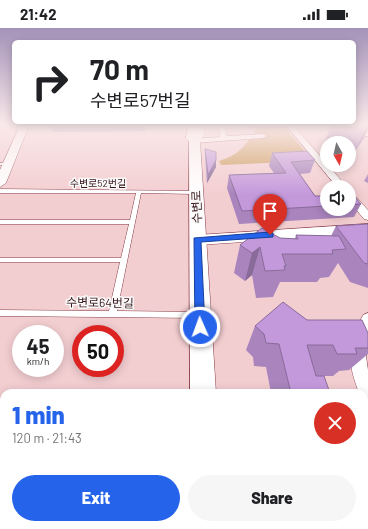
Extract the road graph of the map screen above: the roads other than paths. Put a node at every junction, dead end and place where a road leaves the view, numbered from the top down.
1 (12, 148) edge
2 (195, 148) edge
3 (309, 148) edge
4 (4, 164) edge
5 (336, 180) edge
6 (0, 183) edge
7 (0, 191) edge
8 (139, 192) junction
9 (195, 192) junction
10 (356, 209) edge
11 (0, 222) edge
12 (132, 222) junction
13 (366, 228) edge
14 (197, 240) junction
15 (0, 260) edge
16 (124, 260) junction
17 (0, 313) edge
18 (112, 314) junction
19 (200, 316) junction
20 (368, 319) edge
21 (203, 389) edge
22 (367, 389) edge

1 - 4 street
2 - 9 main road, 수변로
3 - 5 street
4 - 6 street
7 - 8 lane, 수변로52번길
8 - 9 lane, 수변로52번길
8 - 12 lane
9 - 14 main road, 수변로
10 - 13 street
11 - 12 lane
12 - 16 lane
13 - 14 street
14 - 19 main road, 수변로
15 - 16 lane
16 - 18 lane
17 - 18 lane, 수변로64번길
18 - 19 lane, 수변로64번길
19 - 21 main road, 수변로
20 - 22 street

